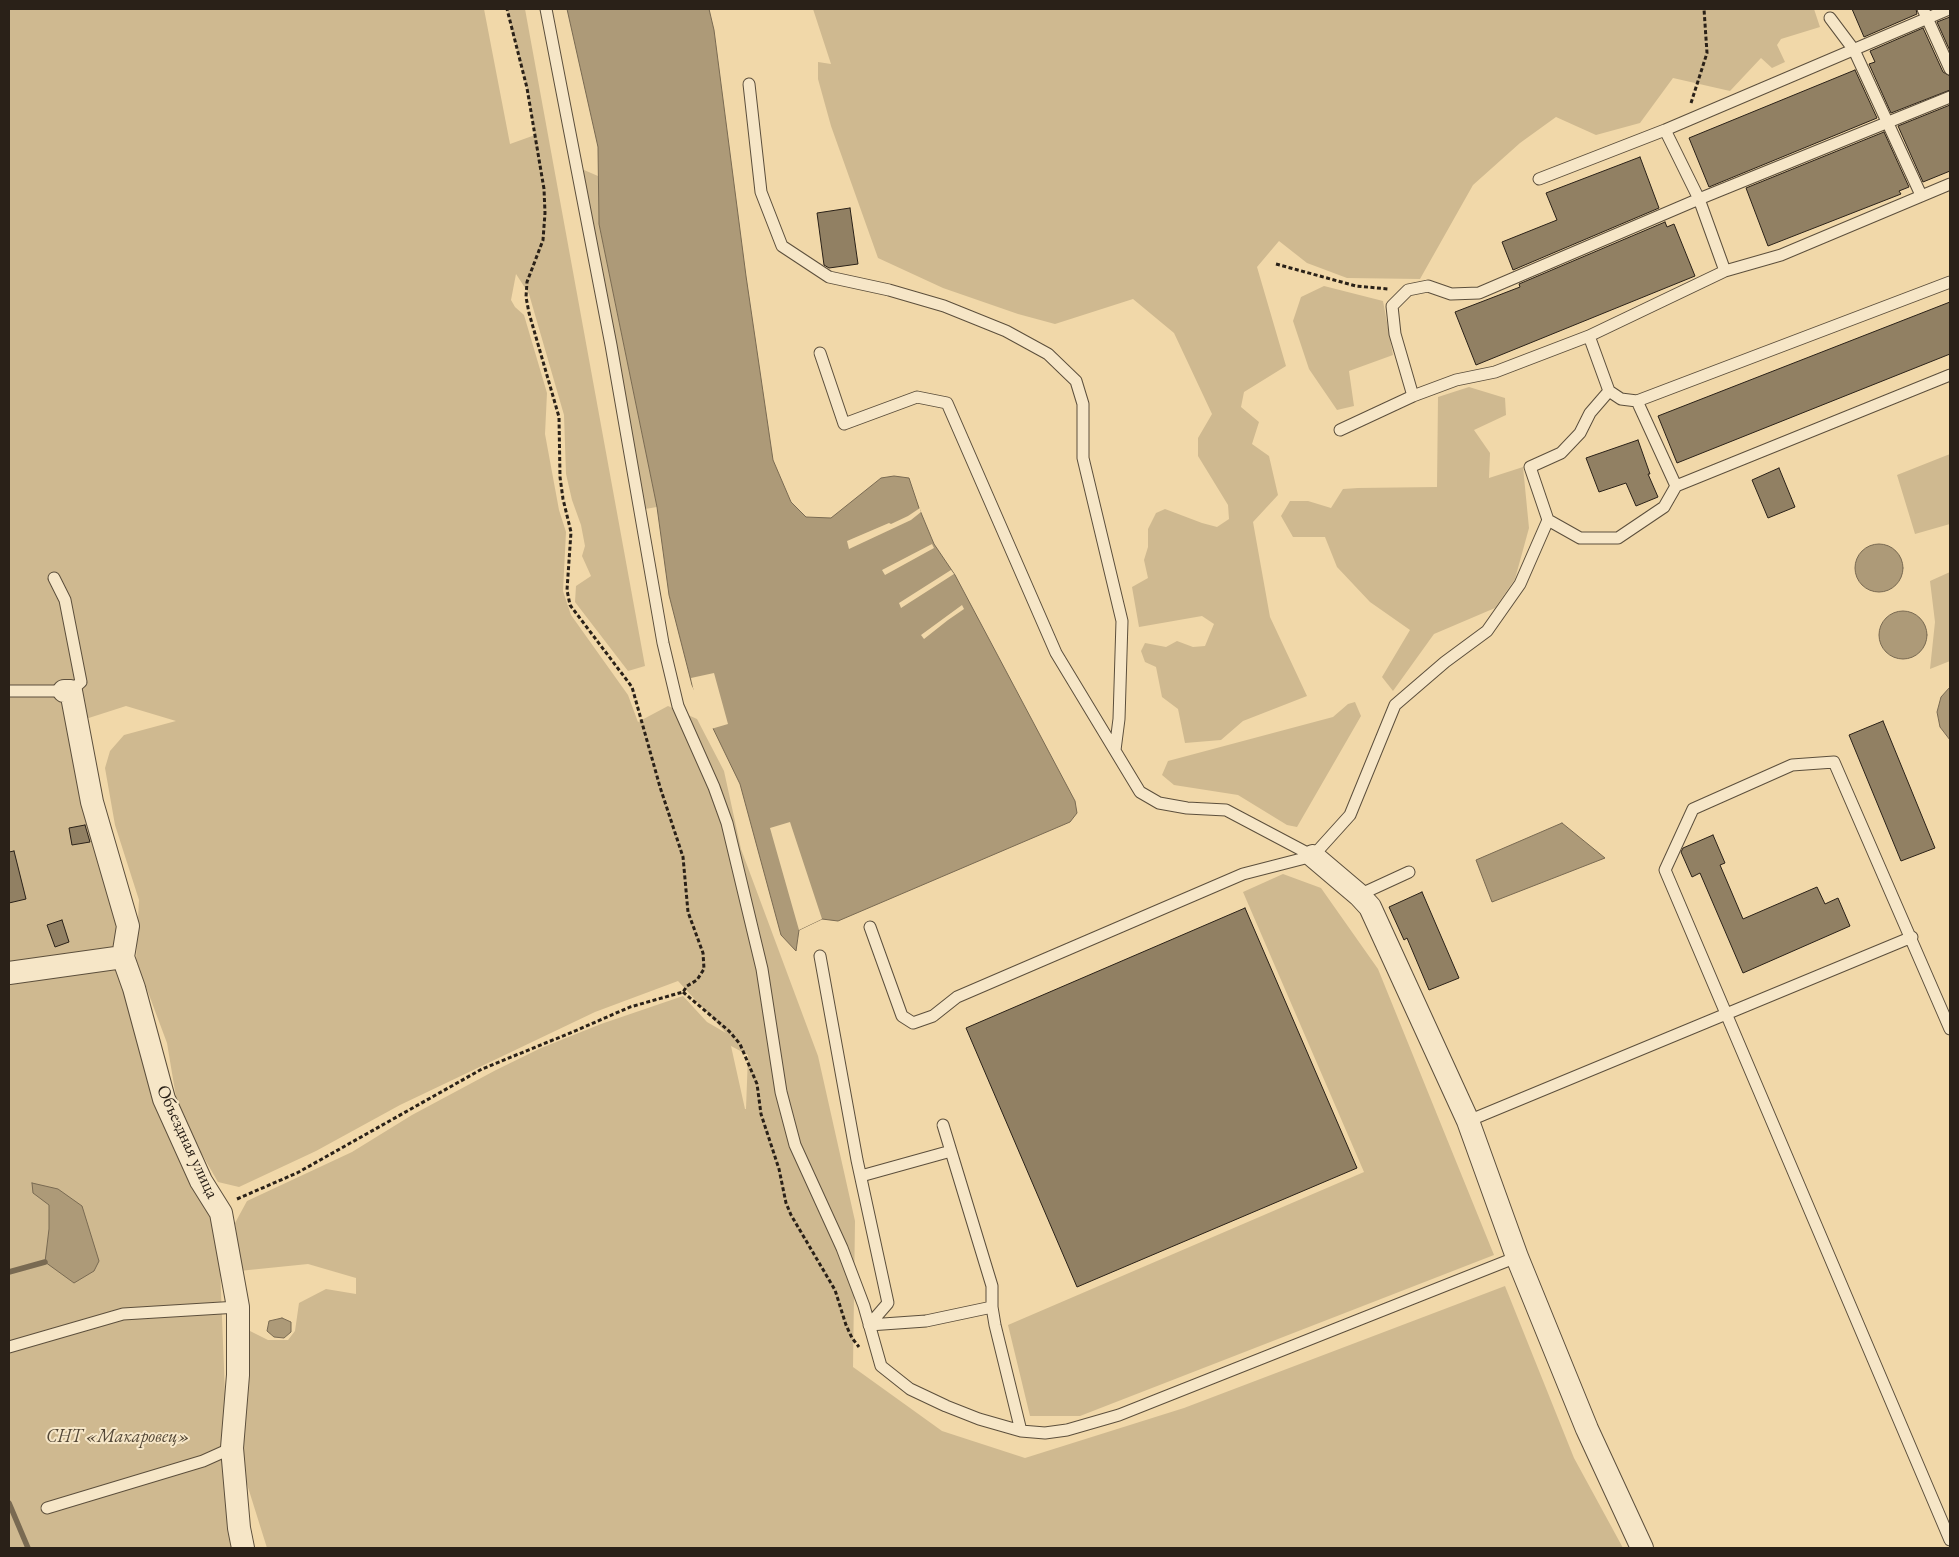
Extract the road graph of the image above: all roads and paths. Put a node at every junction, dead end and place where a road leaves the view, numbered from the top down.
1 (507, 9) edge
2 (546, 9) edge
3 (1704, 9) edge
4 (1949, 9) edge
5 (1925, 14) edge
6 (1830, 18) dead end
7 (1854, 50) junction
8 (1950, 69) edge
9 (749, 84) dead end
10 (1950, 97) edge
11 (1685, 122) junction
12 (1887, 122) junction
13 (1665, 130) junction
14 (1539, 179) dead end
15 (1950, 184) edge
16 (1920, 196) junction
17 (1700, 199) junction
18 (1276, 264) dead end
19 (1725, 271) junction
20 (1950, 282) edge
21 (1408, 290) junction
22 (1589, 336) junction
23 (820, 353) dead end
24 (1950, 375) edge
25 (1609, 391) junction
26 (1413, 396) junction
27 (1638, 401) junction
28 (1340, 430) dead end
29 (1676, 486) junction
30 (1548, 520) junction
31 (54, 578) dead end
32 (9, 691) edge
33 (68, 691) junction
34 (1115, 750) junction
35 (1313, 856) junction
36 (1409, 872) dead end
37 (1359, 895) junction
38 (870, 927) dead end
39 (1912, 937) junction
40 (820, 956) dead end
41 (123, 957) junction
42 (9, 971) edge
43 (683, 992) junction
44 (1726, 1014) junction
45 (1950, 1029) edge
46 (1468, 1121) junction
47 (943, 1125) dead end
48 (951, 1152) junction
49 (861, 1176) junction
50 (221, 1213) junction
51 (1517, 1257) junction
52 (238, 1307) junction
53 (992, 1308) junction
54 (869, 1326) junction
55 (9, 1347) edge
56 (881, 1366) junction
57 (1021, 1431) junction
58 (232, 1448) junction
59 (48, 1508) dead end
60 (1950, 1540) edge
61 (243, 1548) edge
62 (1642, 1548) edge

1 - 43 path
2 - 54 lane
3 - 11 path
4 - 5 lane
5 - 7 lane
5 - 8 lane
6 - 7 lane
7 - 11 lane
7 - 12 lane
9 - 34 lane
10 - 12 lane
11 - 13 lane
12 - 16 lane
12 - 17 lane
13 - 14 lane
13 - 17 lane
15 - 16 lane
16 - 19 lane
17 - 19 lane
17 - 21 lane
18 - 21 path
19 - 22 lane
20 - 27 lane
21 - 26 lane
22 - 25 lane
22 - 26 lane
23 - 34 lane
24 - 29 lane
25 - 27 lane
25 - 30 lane
26 - 28 lane
27 - 29 lane
29 - 30 lane
30 - 35 lane
31 - 33 lane
32 - 33 lane
33 - 41 street, Объездная улица
34 - 35 lane
35 - 37 street
35 - 38 lane
36 - 37 lane
37 - 46 street
39 - 44 lane
39 - 44 lane
39 - 45 lane
40 - 49 lane
41 - 42 street
41 - 50 street, Объездная улица
43 - 50 path
43 - 56 path
44 - 46 lane
44 - 60 lane
46 - 51 street
47 - 48 lane
48 - 49 lane
48 - 53 lane
49 - 54 lane
50 - 52 street, Объездная улица
51 - 57 lane
51 - 62 street
52 - 55 lane
52 - 58 street, Объездная улица
53 - 54 lane
53 - 57 lane
54 - 56 lane
56 - 57 lane
58 - 59 lane
58 - 61 street, Объездная улица

